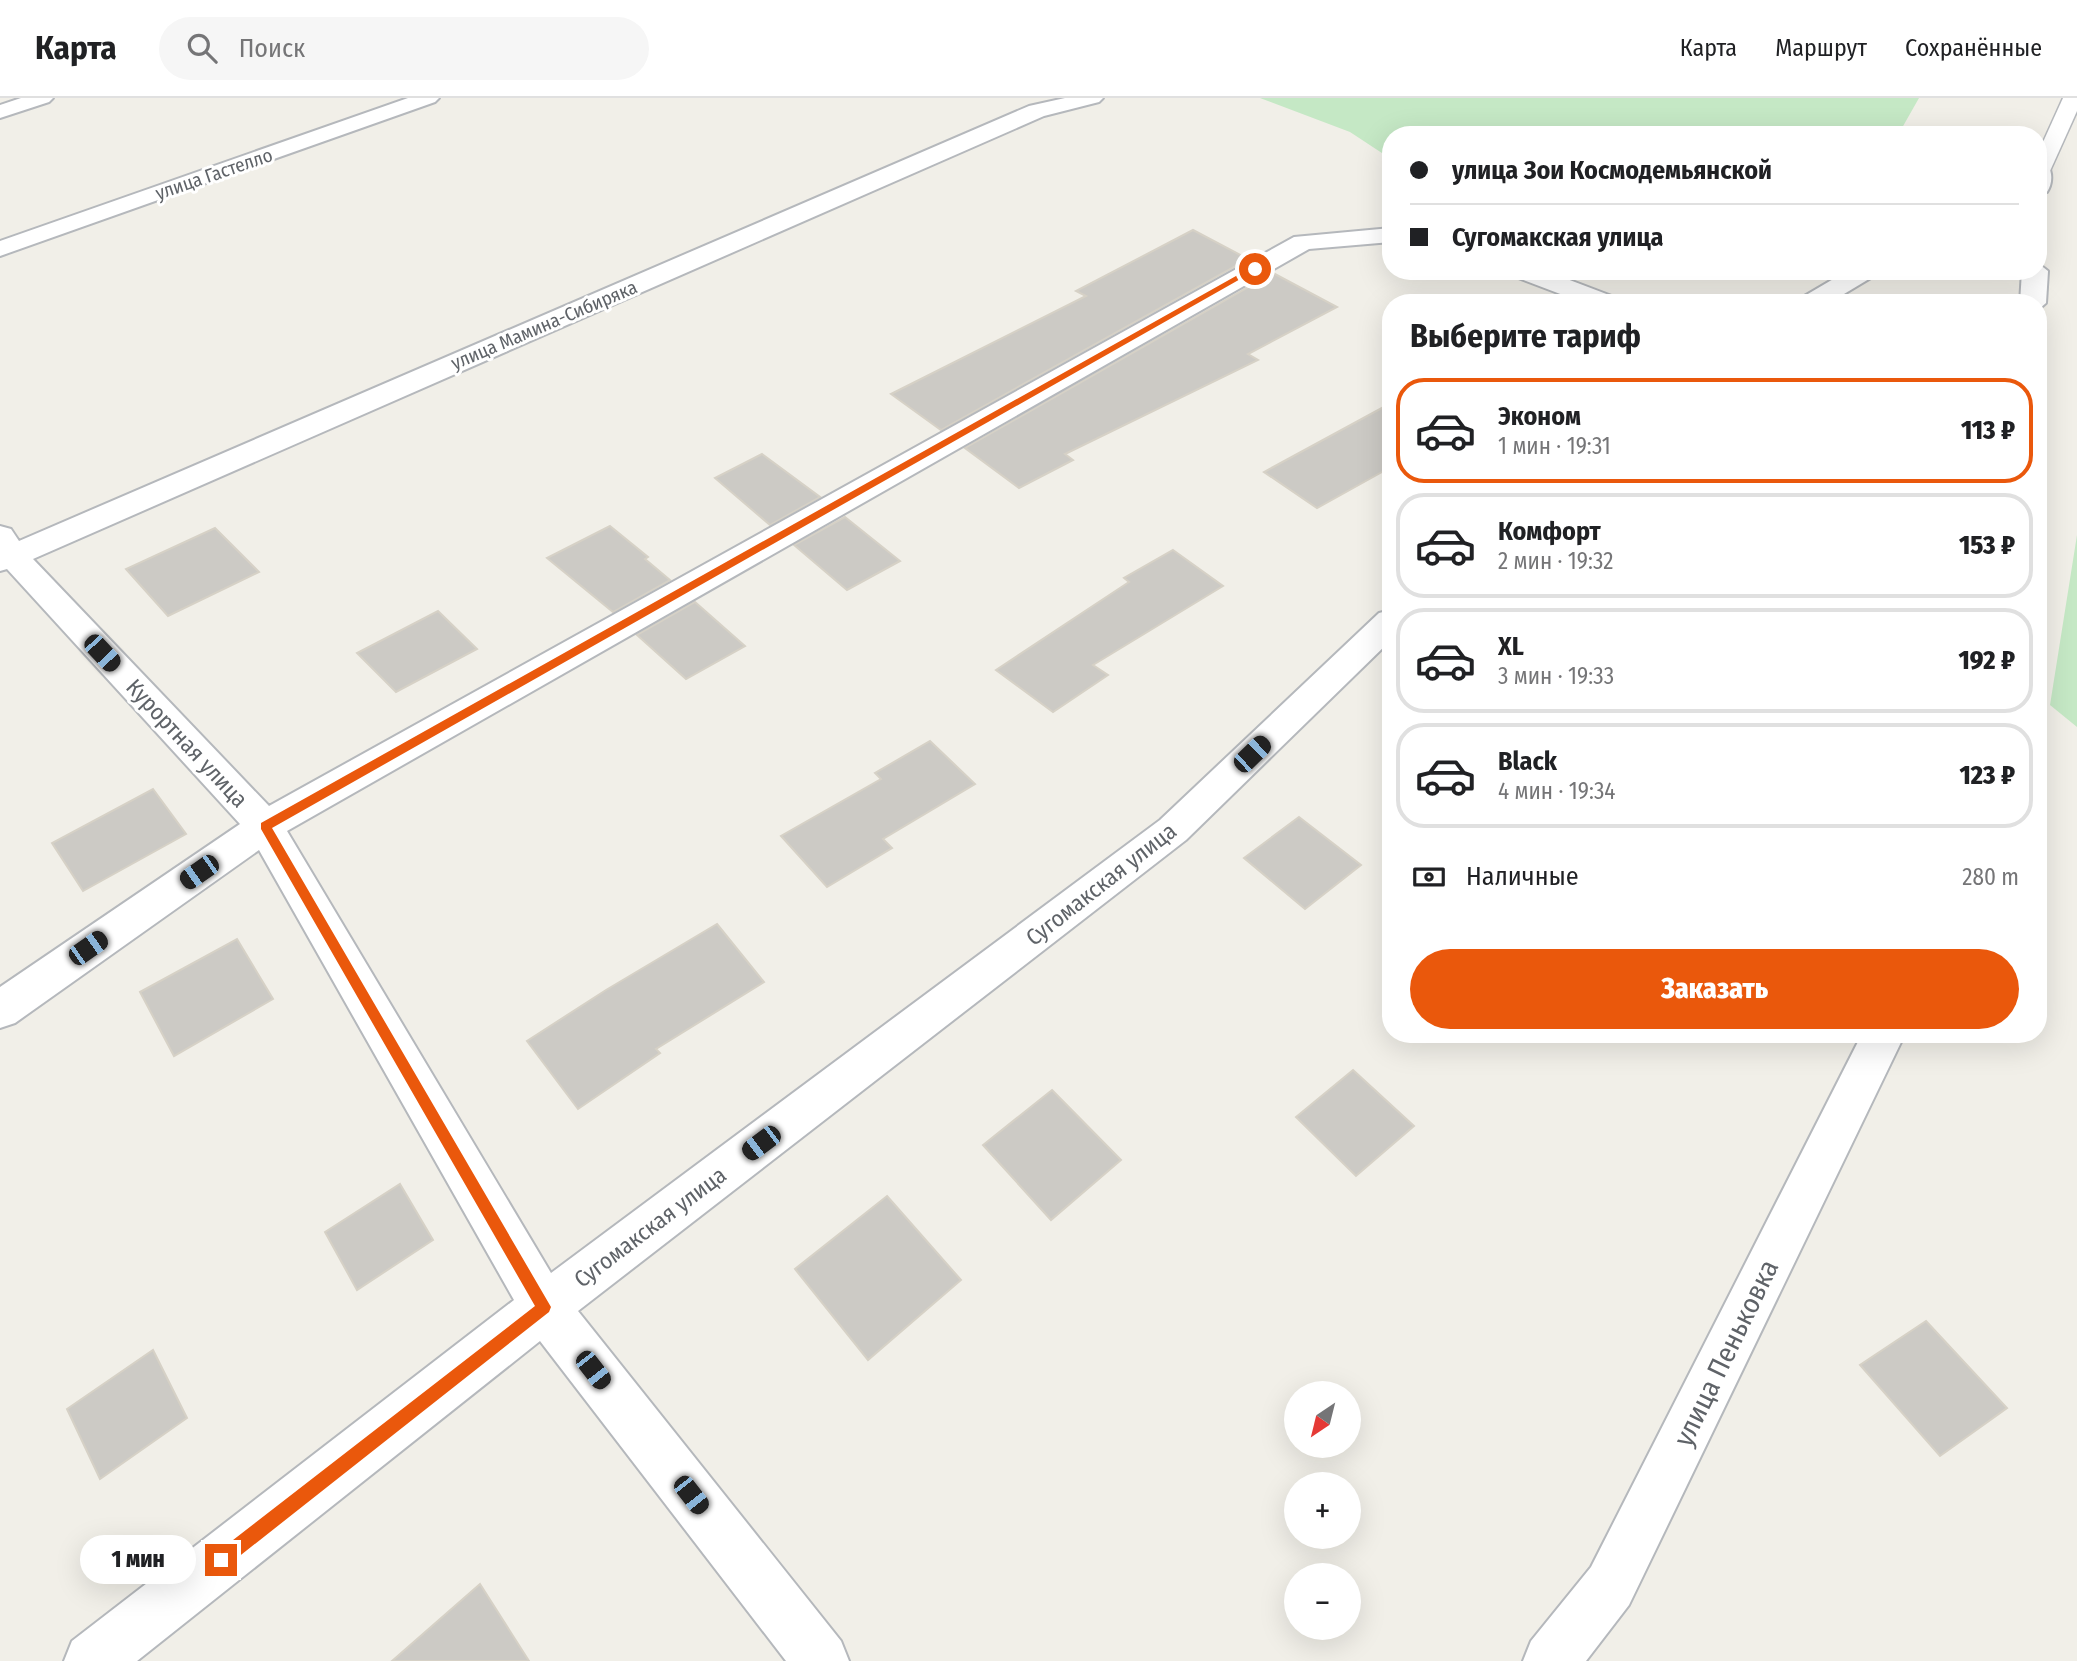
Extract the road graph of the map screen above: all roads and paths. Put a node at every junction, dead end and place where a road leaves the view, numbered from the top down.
1 (42, 98) edge
2 (428, 98) edge
3 (1092, 98) edge
4 (2073, 98) edge
5 (0, 112) edge
6 (2047, 154) edge
7 (1382, 236) edge
8 (0, 249) edge
9 (1546, 280) edge
10 (1850, 280) edge
11 (1584, 294) edge
12 (1826, 294) edge
13 (4, 551) edge
14 (1382, 630) edge
15 (265, 826) junction
16 (0, 1010) edge
17 (1880, 1043) edge
18 (544, 1307) junction
19 (92, 1661) edge
20 (821, 1661) edge
21 (1551, 1661) edge

1 - 5 street
2 - 8 street, улица Гастелло
3 - 13 street, улица Мамина-Сибиряка
4 - 6 lane
7 - 15 street
9 - 11 street
10 - 12 street
13 - 15 street, Курортная улица
14 - 18 street, Сугомакская улица
15 - 16 street
15 - 18 street, Курортная улица
17 - 21 street, улица Пеньковка
18 - 19 street, Сугомакская улица
18 - 20 street, Курортная улица

